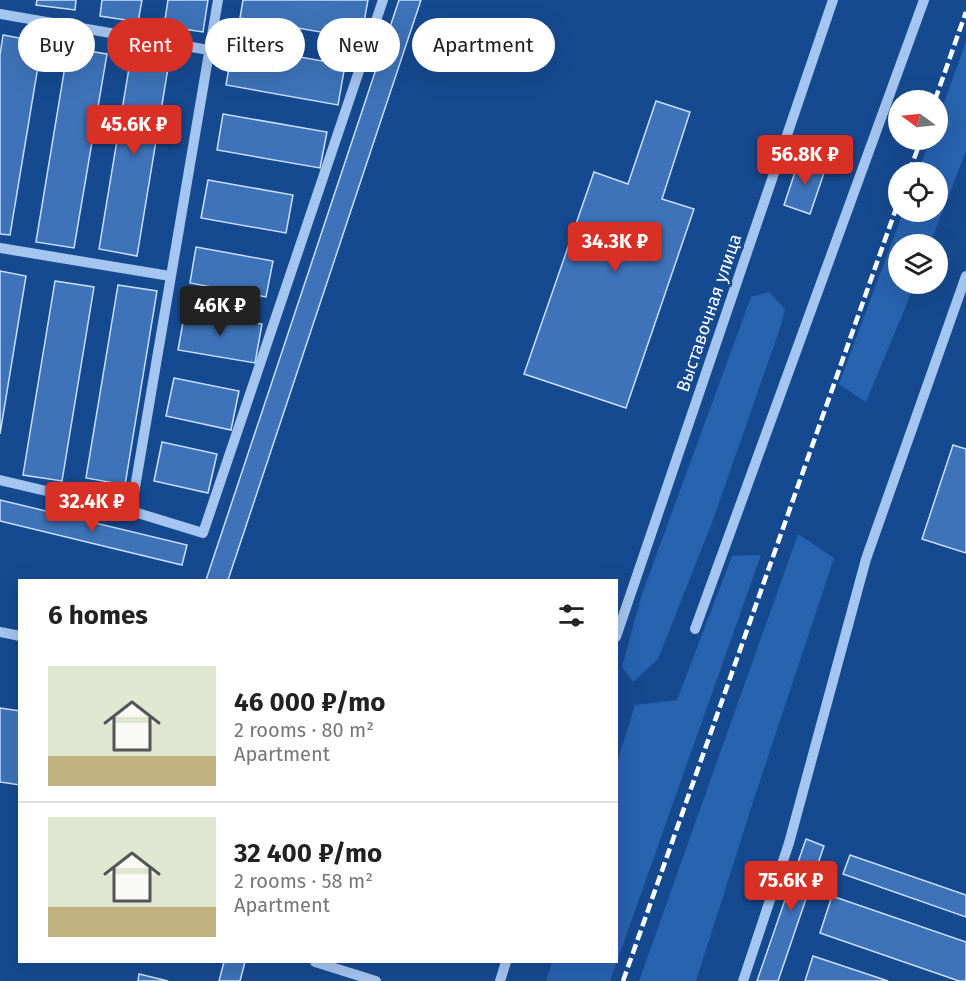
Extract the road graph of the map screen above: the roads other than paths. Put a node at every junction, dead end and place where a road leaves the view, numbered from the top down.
1 (218, 0) edge
2 (383, 0) edge
3 (833, 0) edge
4 (924, 0) edge
5 (0, 14) edge
6 (215, 18) edge
7 (205, 49) edge
8 (205, 72) edge
9 (0, 248) edge
10 (170, 276) junction
11 (966, 276) edge
12 (0, 480) edge
13 (131, 511) junction
14 (695, 629) dead end
15 (618, 631) edge
16 (0, 632) edge
17 (18, 636) edge
18 (318, 963) edge
19 (506, 963) edge
20 (375, 981) edge
21 (500, 981) edge
22 (743, 981) edge

1 - 6 street
2 - 13 street
3 - 15 street, Выставочная улица
4 - 14 street
5 - 7 street
8 - 10 street
9 - 10 street
10 - 13 street
11 - 22 street
12 - 13 street
16 - 17 street
18 - 20 street
19 - 21 street

